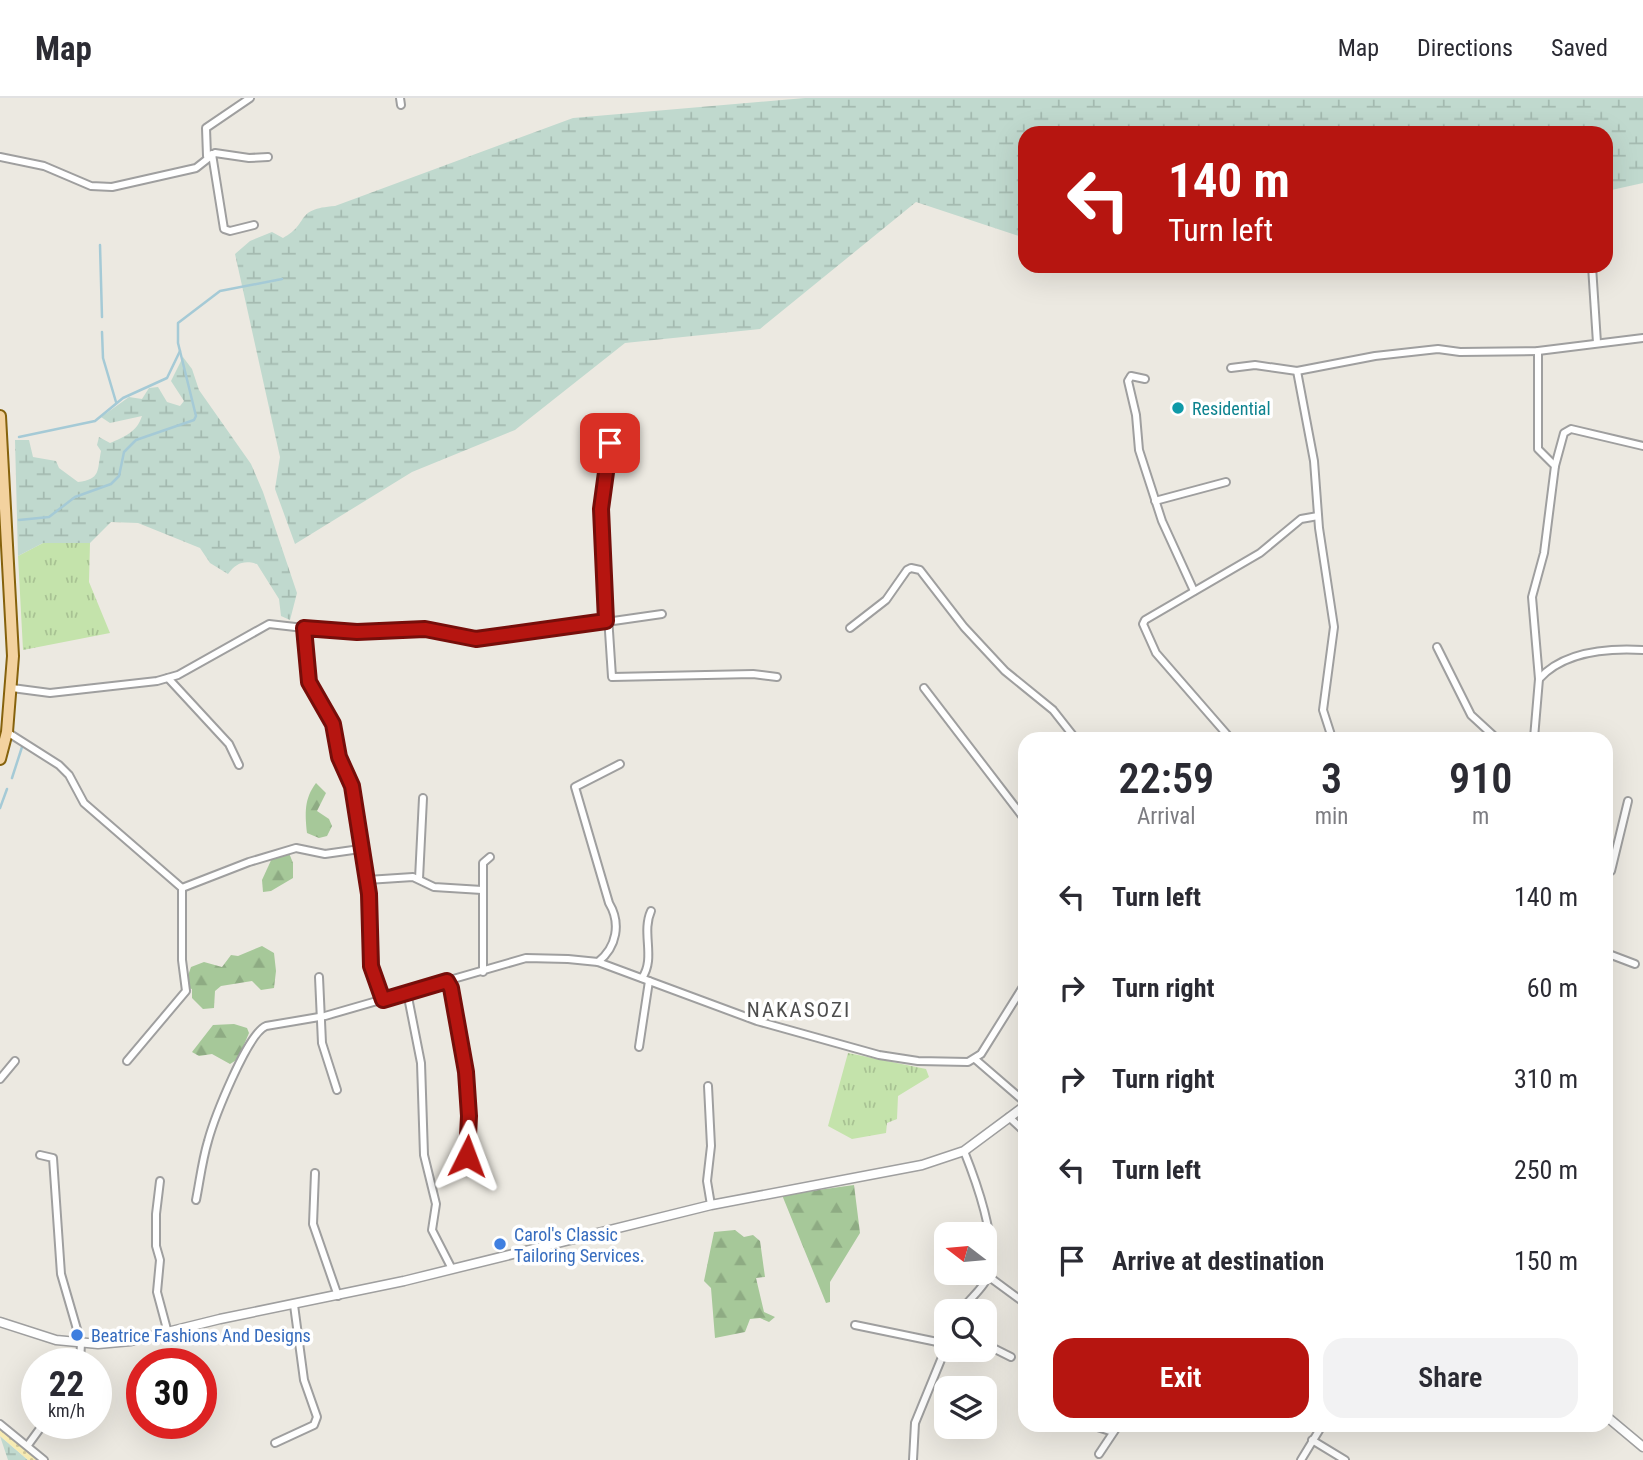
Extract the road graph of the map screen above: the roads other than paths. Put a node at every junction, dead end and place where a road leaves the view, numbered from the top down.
1 (250, 98) edge
2 (210, 155) junction
3 (0, 157) edge
4 (268, 157) dead end
5 (254, 225) dead end
6 (1592, 273) edge
7 (1643, 338) edge
8 (1597, 343) junction
9 (1538, 351) junction
10 (1231, 368) dead end
11 (1297, 370) junction
12 (1145, 379) dead end
13 (0, 416) edge
14 (610, 443) dead end
15 (1643, 446) edge
16 (1555, 466) junction
17 (1226, 482) dead end
18 (1155, 501) junction
19 (1318, 516) junction
20 (1194, 591) junction
21 (662, 614) dead end
22 (606, 621) junction
23 (304, 628) junction
24 (850, 628) dead end
25 (1437, 647) dead end
26 (1643, 650) edge
27 (777, 677) dead end
28 (168, 678) junction
29 (1539, 678) junction
30 (12, 688) junction
31 (924, 688) dead end
32 (7, 732) junction
33 (1070, 732) edge
34 (1225, 732) edge
35 (1330, 732) edge
36 (1489, 732) edge
37 (1534, 732) edge
38 (0, 759) edge
39 (620, 764) dead end
40 (239, 765) dead end
41 (423, 797) dead end
42 (1628, 801) dead end
43 (1018, 811) edge
44 (360, 849) junction
45 (490, 857) dead end
46 (1613, 865) edge
47 (419, 878) junction
48 (367, 880) junction
49 (182, 888) junction
50 (482, 890) junction
51 (651, 911) dead end
52 (1613, 956) edge
53 (598, 962) junction
54 (1635, 964) dead end
55 (483, 972) junction
56 (319, 976) dead end
57 (645, 980) junction
58 (447, 981) junction
59 (407, 992) junction
60 (1018, 994) edge
61 (383, 1000) junction
62 (319, 1018) junction
63 (639, 1047) dead end
64 (975, 1059) junction
65 (15, 1060) dead end
66 (127, 1061) dead end
67 (0, 1079) edge
68 (708, 1086) dead end
69 (337, 1090) dead end
70 (1018, 1097) edge
71 (1018, 1110) edge
72 (1009, 1116) junction
73 (1018, 1125) edge
74 (964, 1151) junction
75 (40, 1155) dead end
76 (467, 1156) dead end
77 (316, 1173) dead end
78 (160, 1181) dead end
79 (196, 1200) dead end
80 (711, 1205) junction
81 (986, 1222) edge
82 (452, 1269) junction
83 (998, 1283) edge
84 (981, 1285) edge
85 (338, 1296) junction
86 (1018, 1298) edge
87 (970, 1299) edge
88 (294, 1305) junction
89 (0, 1322) edge
90 (855, 1325) dead end
91 (168, 1333) junction
92 (934, 1342) edge
93 (81, 1343) junction
94 (81, 1348) edge
95 (997, 1349) edge
96 (1011, 1357) dead end
97 (940, 1362) edge
98 (1613, 1422) edge
99 (0, 1424) edge
100 (1113, 1432) edge
101 (1318, 1432) edge
102 (33, 1439) edge
103 (1312, 1440) junction
104 (275, 1443) dead end
105 (29, 1445) junction
106 (1643, 1447) edge
107 (1098, 1454) dead end
108 (44, 1460) edge
109 (913, 1460) edge
110 (1301, 1460) edge
111 (1345, 1460) edge

1 - 2 street
2 - 3 street
2 - 4 street
2 - 5 street
6 - 8 street
7 - 8 street
8 - 9 street
9 - 11 street
9 - 16 street
10 - 11 street
11 - 19 street
12 - 18 street
13 - 30 main road
14 - 22 street
15 - 16 street
16 - 29 street
17 - 18 street
18 - 20 street
19 - 20 street
19 - 35 street
20 - 34 street
21 - 22 street
22 - 23 street
22 - 27 street
23 - 28 street
23 - 44 street
24 - 33 street
25 - 36 street
26 - 29 street
28 - 30 street
28 - 40 street
29 - 37 street
30 - 32 main road
31 - 43 street
32 - 38 main road
32 - 49 street
39 - 53 street
41 - 47 street
42 - 46 street
44 - 48 street
44 - 49 street
45 - 50 street
47 - 48 street
47 - 50 street
48 - 61 street
49 - 66 street
50 - 55 street
51 - 57 street
52 - 54 street
53 - 55 street
53 - 57 street
55 - 58 street
56 - 62 street
57 - 63 street
57 - 64 street
58 - 59 street
58 - 76 street
59 - 61 street
59 - 82 street
60 - 64 street
61 - 62 street
62 - 69 street
62 - 79 street
64 - 70 street
65 - 67 street
68 - 80 street
71 - 72 street
72 - 73 street
72 - 74 street
74 - 80 street
74 - 81 street
75 - 93 street
77 - 85 street
78 - 91 street
80 - 82 street
82 - 85 street
83 - 86 street
84 - 87 street
85 - 88 street
88 - 91 street
88 - 104 street
89 - 93 street
90 - 92 street
91 - 93 street
93 - 94 street
95 - 96 street
97 - 109 street
98 - 106 street
99 - 105 street
100 - 107 street
101 - 103 street
102 - 105 street
103 - 110 street
103 - 111 street
105 - 108 street

